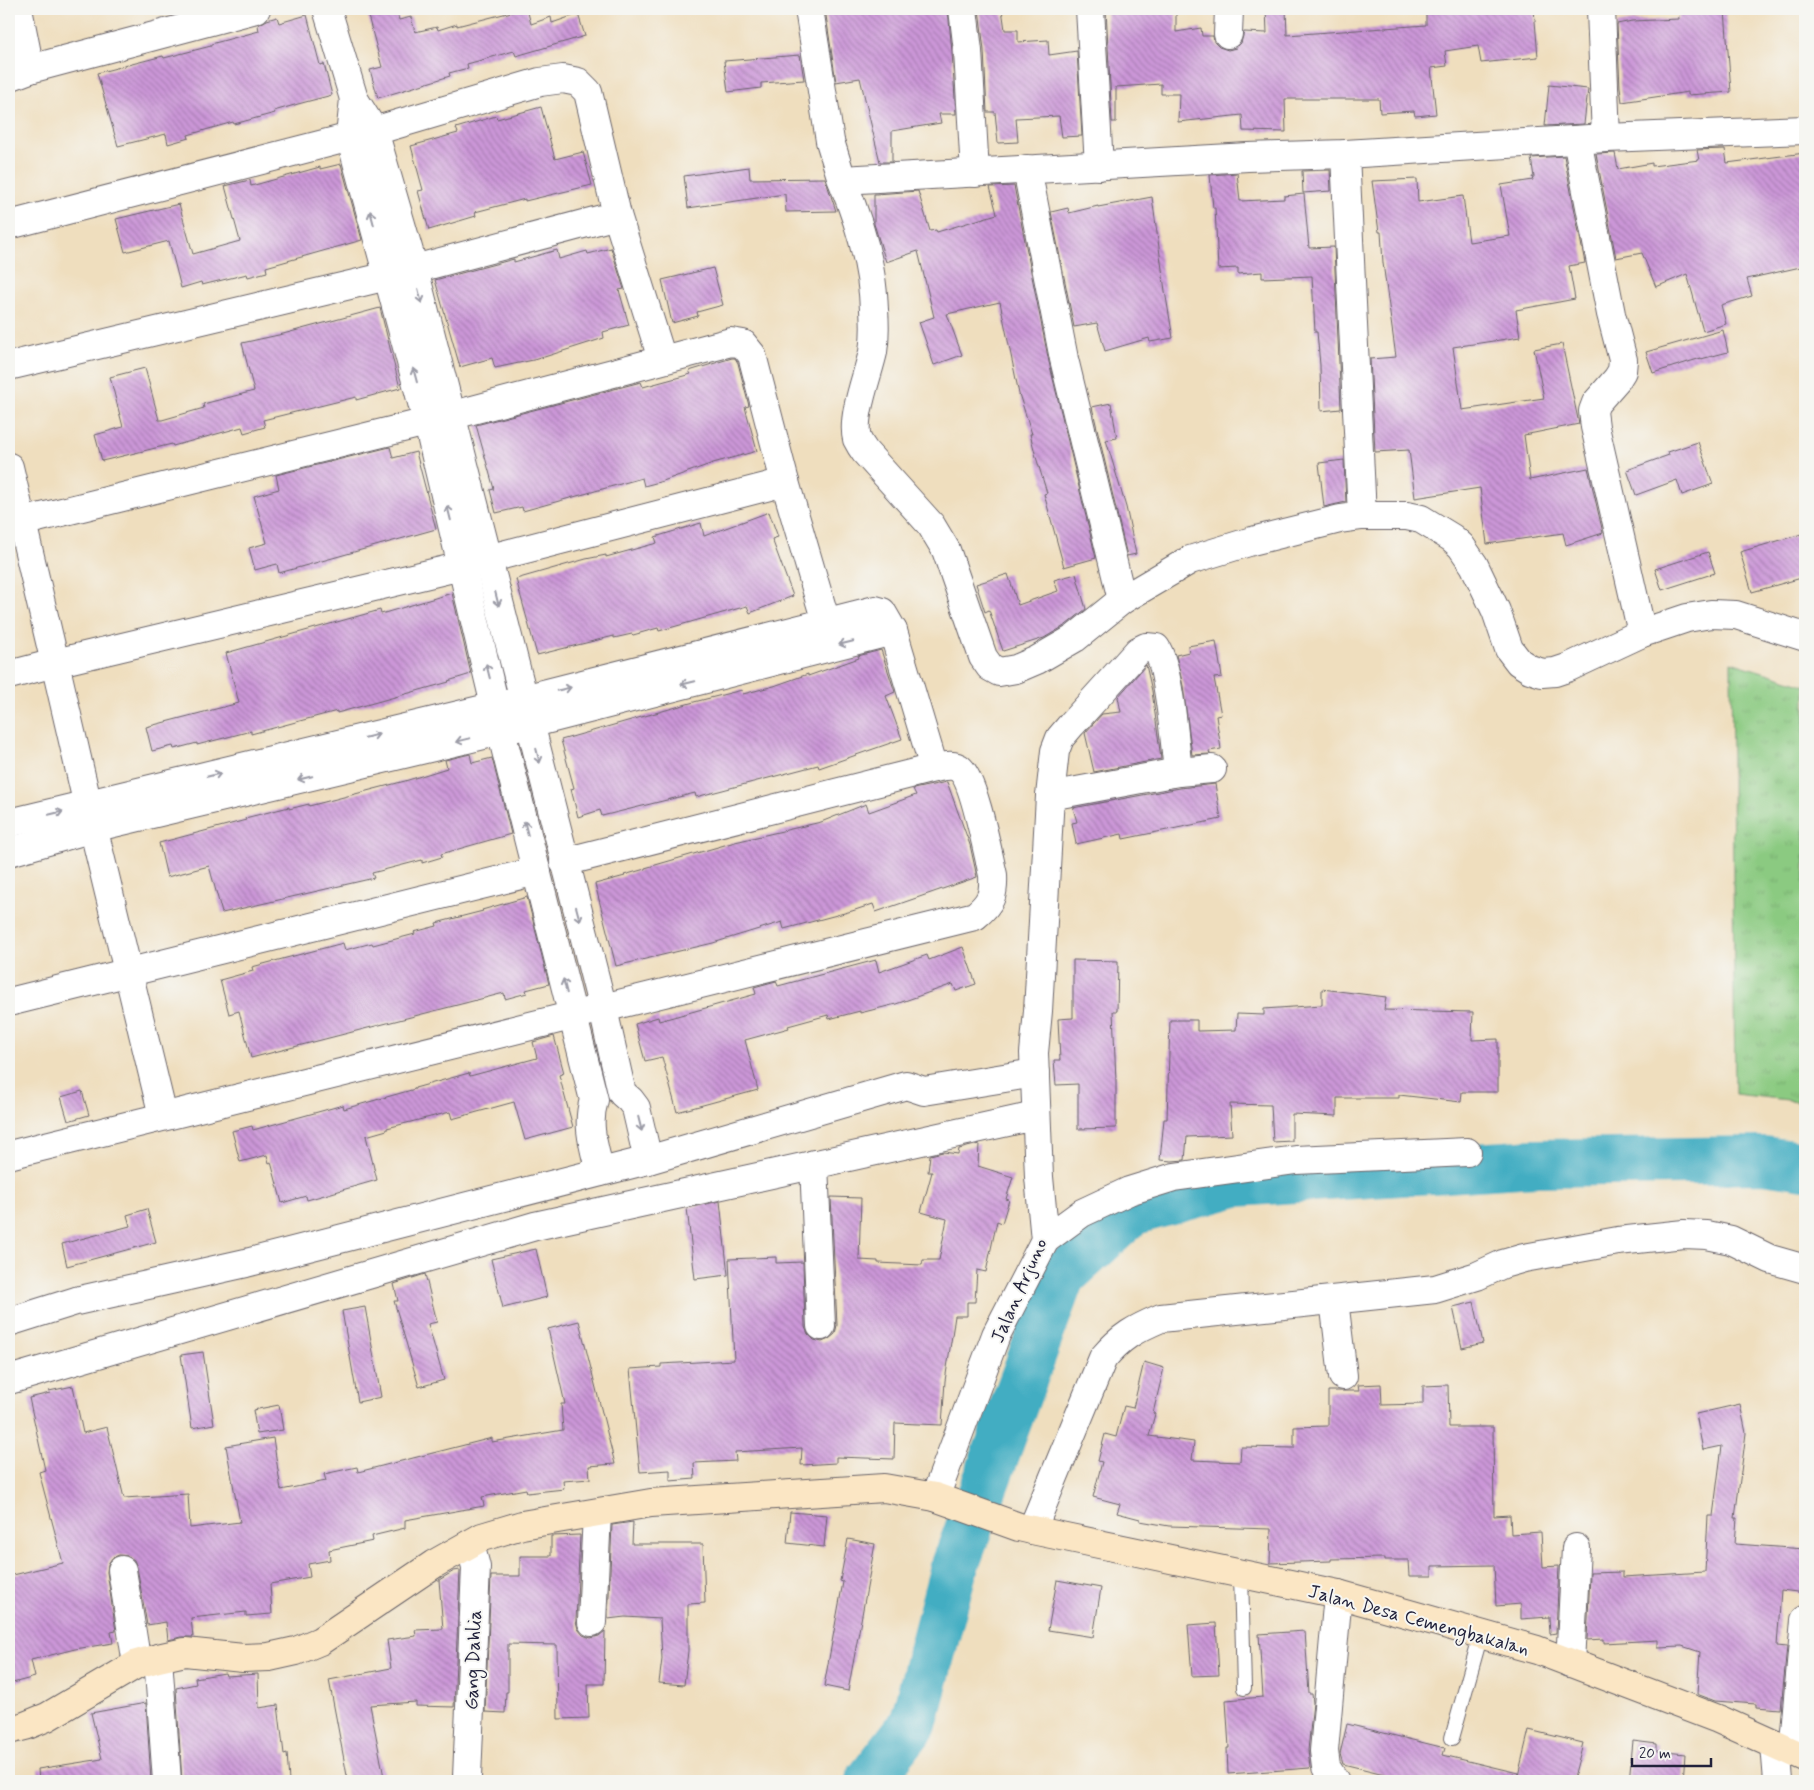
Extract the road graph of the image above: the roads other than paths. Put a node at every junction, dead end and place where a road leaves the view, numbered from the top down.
1 (18, 9) edge
2 (256, 9) edge
3 (327, 9) edge
4 (809, 9) edge
5 (963, 9) edge
6 (1090, 9) edge
7 (1601, 9) edge
8 (19, 73) edge
9 (1805, 130) edge
10 (362, 134) junction
11 (1606, 138) junction
12 (1577, 140) junction
13 (1345, 154) junction
14 (1099, 166) junction
15 (1027, 170) junction
16 (975, 172) junction
17 (842, 180) junction
18 (617, 215) junction
19 (9, 225) edge
20 (401, 273) junction
21 (662, 359) junction
22 (9, 366) edge
23 (439, 419) junction
24 (9, 467) edge
25 (785, 482) junction
26 (1362, 516) junction
27 (15, 523) edge
28 (475, 563) junction
29 (1122, 600) junction
30 (826, 622) junction
31 (893, 631) junction
32 (1642, 633) junction
33 (1805, 637) edge
34 (55, 663) junction
35 (9, 675) edge
36 (527, 712) junction
37 (499, 718) junction
38 (934, 768) junction
39 (1212, 769) dead end
40 (1178, 772) junction
41 (1050, 796) junction
42 (90, 817) junction
43 (9, 824) edge
44 (9, 852) edge
45 (564, 862) junction
46 (537, 871) junction
47 (129, 972) junction
48 (9, 1002) edge
49 (603, 1009) junction
50 (573, 1016) junction
51 (1034, 1063) junction
52 (622, 1093) junction
53 (594, 1100) junction
54 (163, 1116) junction
55 (1035, 1116) junction
56 (1467, 1152) dead end
57 (9, 1155) edge
58 (648, 1160) junction
59 (814, 1164) junction
60 (600, 1172) junction
61 (1045, 1240) junction
62 (1805, 1269) edge
63 (1334, 1300) junction
64 (9, 1322) edge
65 (821, 1326) dead end
66 (1342, 1376) dead end
67 (9, 1380) edge
68 (941, 1499) junction
69 (597, 1513) junction
70 (1025, 1529) junction
71 (470, 1544) junction
72 (1576, 1548) dead end
73 (122, 1570) dead end
74 (1241, 1574) junction
75 (1338, 1594) junction
76 (1805, 1620) edge
77 (592, 1622) dead end
78 (1481, 1634) junction
79 (148, 1661) junction
80 (1570, 1663) junction
81 (1244, 1688) dead end
82 (9, 1730) edge
83 (1452, 1738) dead end
84 (1791, 1752) edge
85 (467, 1777) dead end
86 (167, 1781) edge
87 (1335, 1781) edge
88 (1778, 1781) edge

1 - 8 street
2 - 8 street
3 - 10 street
4 - 17 street
5 - 16 street
6 - 14 street
7 - 11 street
9 - 11 street
10 - 18 street
10 - 19 street
10 - 20 street
11 - 12 street
12 - 13 street
12 - 32 street
13 - 14 street
13 - 26 street
14 - 15 street
15 - 16 street
15 - 29 street
16 - 17 street
17 - 29 street
18 - 20 street
18 - 21 street
20 - 22 street
20 - 23 street
21 - 23 street
21 - 25 street
23 - 27 street
23 - 28 street
24 - 27 street
25 - 28 street
25 - 30 street
26 - 29 street
26 - 32 street
27 - 34 street
28 - 34 street
28 -> 36 street
37 -> 28 street
30 - 31 street
36 -> 30 street
31 -> 36 street
31 - 38 street
32 - 33 street
34 - 35 street
34 - 42 street
36 - 37 street
36 -> 45 street
37 - 42 street
46 -> 37 street
38 - 45 street
38 - 49 street
39 - 40 street
40 - 41 street
40 - 41 street, Jalan Arjuno
41 - 51 street, Jalan Arjuno
43 -> 42 street
42 - 44 street
42 - 47 street
45 -> 49 street
46 - 47 street
50 -> 46 street
47 - 48 street
47 - 54 street
49 - 50 street
49 - 52 street
50 - 53 street
50 - 54 street
51 - 55 street, Jalan Arjuno
51 - 58 street
52 - 53 street
52 -> 58 street
53 - 60 street
54 - 57 street
55 - 59 street
55 - 61 street, Jalan Arjuno
56 - 61 street
58 - 60 street
59 - 65 street
59 - 67 street
60 - 64 street
61 - 68 street, Jalan Arjuno
62 - 63 street
63 - 66 street
63 - 70 street
68 - 69 street, Jalan Desa Cemengbakalan
68 - 70 street, Jalan Desa Cemengbakalan
69 - 71 street, Jalan Desa Cemengbakalan
69 - 77 street
70 - 74 street, Jalan Desa Cemengbakalan
71 - 79 street, Jalan Desa Cemengbakalan
71 - 85 street, Gang Dahlia
72 - 80 street
73 - 79 street
74 - 75 street, Jalan Desa Cemengbakalan
74 - 81 lane
75 - 78 street, Jalan Desa Cemengbakalan
75 - 87 street
76 - 84 street
78 - 80 street, Jalan Desa Cemengbakalan
78 - 83 lane
79 - 82 street, Jalan Desa Cemengbakalan
79 - 86 street
80 - 84 street, Jalan Desa Cemengbakalan
84 - 88 street

